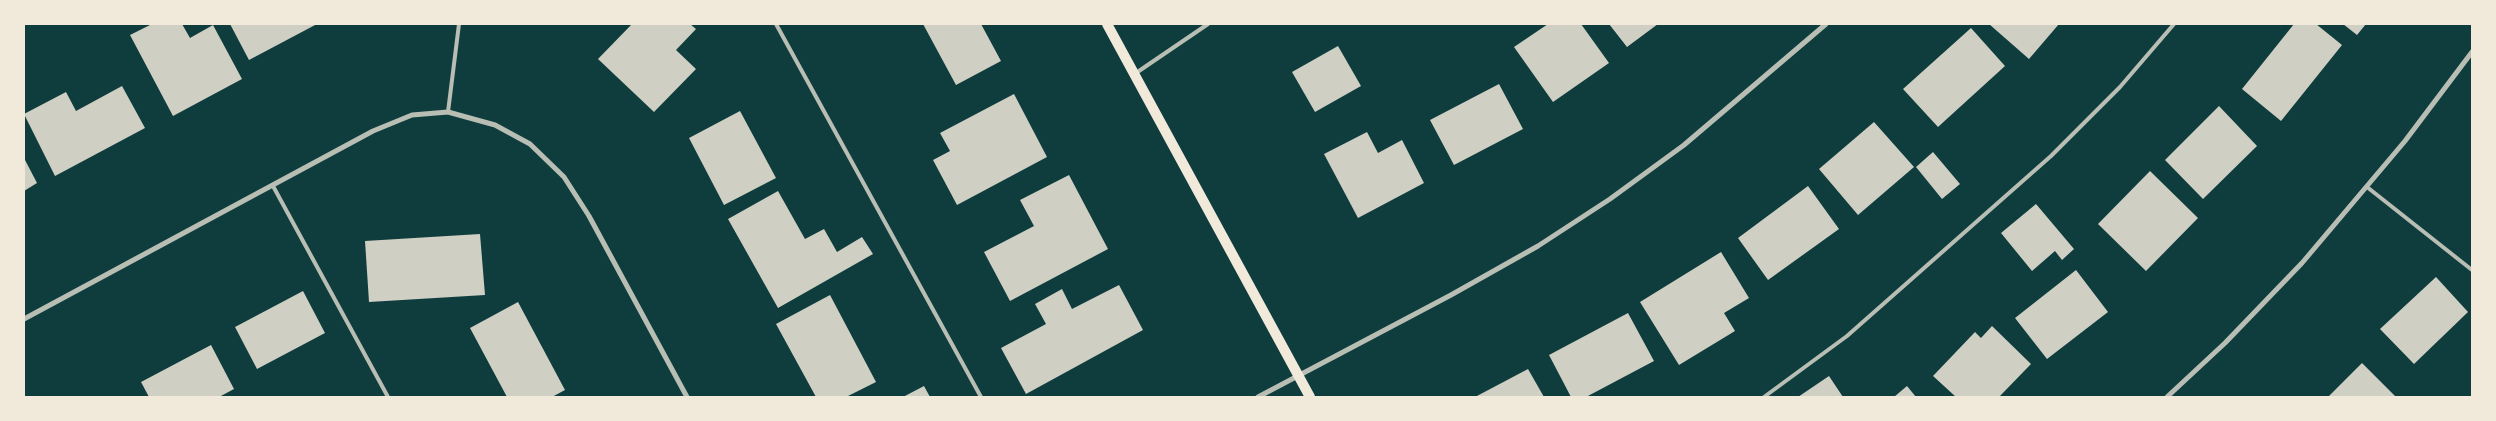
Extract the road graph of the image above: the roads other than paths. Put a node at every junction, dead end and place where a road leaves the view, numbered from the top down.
1 (459, 24) edge
2 (776, 24) edge
3 (1107, 24) edge
4 (1208, 24) edge
5 (1826, 24) edge
6 (2174, 24) edge
7 (2472, 52) edge
8 (1135, 74) junction
9 (448, 112) junction
10 (272, 186) junction
11 (2368, 187) junction
12 (2472, 270) edge
13 (24, 320) edge
14 (1298, 376) junction
15 (388, 397) edge
16 (686, 397) edge
17 (981, 397) edge
18 (1258, 397) edge
19 (1310, 397) edge
20 (1764, 397) edge
21 (2167, 397) edge

1 - 9 lane
2 - 17 lane
3 - 8 main road
4 - 8 lane
5 - 14 street
6 - 20 lane
7 - 11 street
8 - 14 main road
9 - 10 street
9 - 16 street
10 - 13 street
10 - 15 lane
11 - 12 lane
11 - 21 street
14 - 18 street
14 - 19 main road

